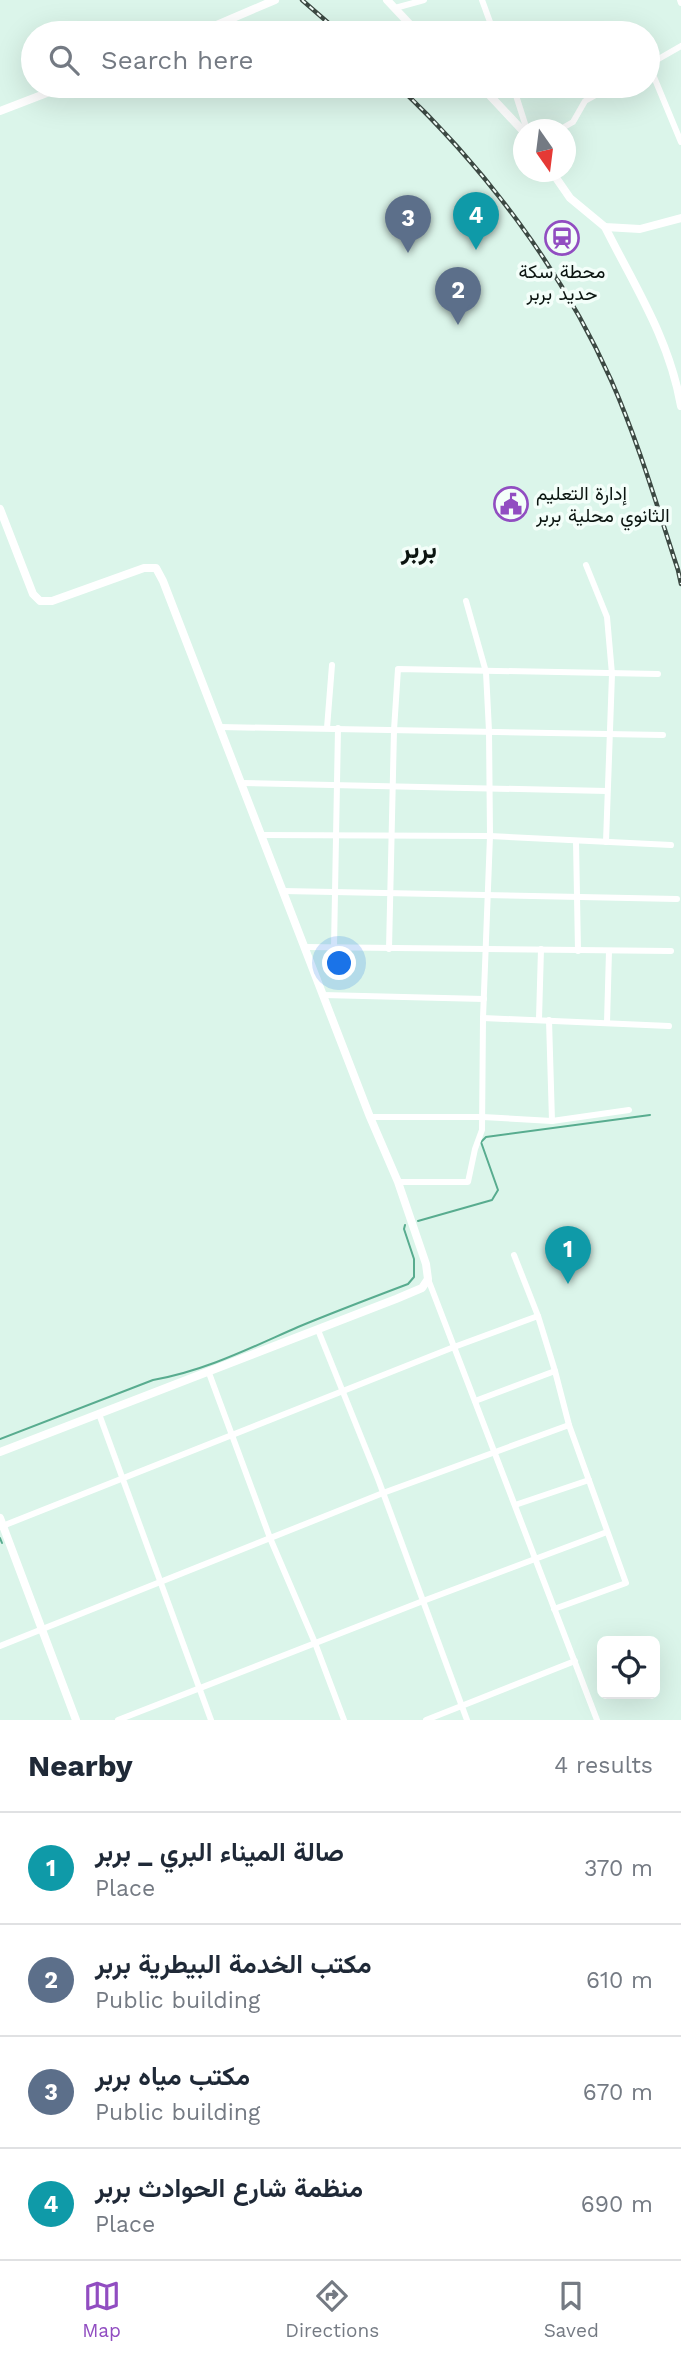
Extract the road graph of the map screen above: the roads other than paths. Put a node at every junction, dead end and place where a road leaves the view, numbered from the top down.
1 (275, 0) edge
2 (387, 0) edge
3 (424, 0) edge
4 (482, 0) edge
5 (395, 9) junction
6 (226, 21) edge
7 (406, 21) edge
8 (490, 21) edge
9 (681, 46) edge
10 (660, 58) edge
11 (660, 93) edge
12 (34, 98) edge
13 (493, 98) edge
14 (516, 98) edge
15 (590, 98) edge
16 (0, 111) edge
17 (513, 119) edge
18 (522, 119) edge
19 (575, 119) edge
20 (681, 142) edge
21 (559, 182) edge
22 (681, 218) edge
23 (605, 227) junction
24 (681, 406) edge
25 (0, 509) edge
26 (586, 565) dead end
27 (466, 601) dead end
28 (332, 665) dead end
29 (486, 672) junction
30 (612, 674) junction
31 (658, 674) dead end
32 (220, 727) junction
33 (327, 728) junction
34 (338, 728) junction
35 (394, 730) junction
36 (489, 731) junction
37 (608, 733) junction
38 (663, 735) dead end
39 (241, 783) junction
40 (337, 787) junction
41 (393, 787) junction
42 (490, 788) junction
43 (607, 791) junction
44 (261, 835) junction
45 (336, 835) junction
46 (393, 835) junction
47 (490, 836) junction
48 (576, 841) junction
49 (606, 842) junction
50 (671, 845) dead end
51 (283, 891) junction
52 (337, 891) junction
53 (390, 893) junction
54 (488, 896) junction
55 (576, 898) junction
56 (677, 899) dead end
57 (304, 947) junction
58 (486, 947) junction
59 (334, 948) junction
60 (388, 949) junction
61 (541, 949) junction
62 (578, 951) junction
63 (609, 951) junction
64 (671, 951) dead end
65 (323, 995) junction
66 (484, 999) junction
67 (484, 1018) junction
68 (539, 1019) junction
69 (550, 1020) junction
70 (607, 1023) junction
71 (669, 1026) dead end
72 (629, 1110) dead end
73 (370, 1117) junction
74 (483, 1117) junction
75 (552, 1121) junction
76 (398, 1182) junction
77 (514, 1255) dead end
78 (428, 1279) junction
79 (538, 1316) junction
80 (318, 1330) junction
81 (454, 1347) junction
82 (555, 1371) junction
83 (209, 1373) junction
84 (342, 1391) junction
85 (475, 1401) junction
86 (99, 1414) junction
87 (569, 1425) junction
88 (233, 1434) junction
89 (0, 1452) edge
90 (494, 1452) junction
91 (122, 1478) junction
92 (589, 1480) junction
93 (383, 1493) junction
94 (515, 1505) junction
95 (1, 1523) edge
96 (607, 1532) junction
97 (270, 1538) junction
98 (535, 1558) junction
99 (159, 1583) junction
100 (423, 1601) junction
101 (554, 1609) junction
102 (42, 1630) junction
103 (315, 1643) junction
104 (0, 1646) edge
105 (575, 1661) junction
106 (199, 1688) junction
107 (462, 1706) junction
108 (76, 1720) edge
109 (118, 1720) edge
110 (211, 1720) edge
111 (344, 1720) edge
112 (426, 1720) edge
113 (467, 1720) edge
114 (596, 1720) edge

1 - 6 street
2 - 5 street
3 - 5 street
4 - 8 street
5 - 7 street
9 - 10 street
11 - 20 street
12 - 16 street
13 - 17 street
14 - 18 street
15 - 19 street
21 - 23 street
22 - 23 street
23 - 24 street
25 - 32 street
26 - 30 street
27 - 29 street
28 - 33 street
29 - 30 street
29 - 35 street
29 - 36 street
30 - 31 street
30 - 37 street
32 - 33 street
32 - 39 street
33 - 34 street
34 - 35 street
34 - 40 street
35 - 36 street
35 - 41 street
36 - 37 street
36 - 42 street
37 - 38 street
37 - 43 street
39 - 40 street
39 - 44 street
40 - 41 street
40 - 45 street
41 - 42 street
41 - 46 street
42 - 43 street
42 - 47 street
43 - 49 street
44 - 45 street
44 - 51 street
45 - 46 street
45 - 52 street
46 - 47 street
46 - 53 street
47 - 48 street
47 - 54 street
48 - 49 street
48 - 55 street
49 - 50 street
51 - 52 street
51 - 57 street
52 - 53 street
52 - 59 street
53 - 54 street
53 - 60 street
54 - 55 street
54 - 58 street
55 - 56 street
55 - 62 street
57 - 59 street
57 - 65 street
58 - 60 street
58 - 61 street
58 - 66 street
59 - 60 street
61 - 62 street
61 - 68 street
62 - 63 street
63 - 64 street
63 - 70 street
65 - 66 street
65 - 73 street
66 - 67 street
67 - 68 street
67 - 74 street
68 - 69 street
69 - 70 street
69 - 75 street
70 - 71 street
72 - 75 street
73 - 74 street
73 - 76 street
74 - 75 street
74 - 76 street
76 - 78 street
77 - 79 street
78 - 80 street
78 - 81 street
79 - 81 street
79 - 82 street
80 - 83 street
80 - 84 street
81 - 84 street
81 - 85 street
82 - 85 street
82 - 87 street
83 - 86 street
83 - 88 street
84 - 88 street
84 - 93 street
85 - 90 street
86 - 89 street
86 - 91 street
87 - 90 street
87 - 92 street
88 - 91 street
88 - 97 street
90 - 93 street
90 - 94 street
91 - 95 street
91 - 99 street
92 - 94 street
92 - 96 street
93 - 97 street
93 - 100 street
94 - 98 street
95 - 102 street
96 - 98 street
96 - 101 street
97 - 99 street
97 - 103 street
98 - 100 street
98 - 101 street
99 - 102 street
99 - 106 street
100 - 103 street
100 - 107 street
101 - 105 street
102 - 104 street
102 - 108 street
103 - 106 street
103 - 111 street
105 - 107 street
105 - 114 street
106 - 109 street
106 - 110 street
107 - 112 street
107 - 113 street

